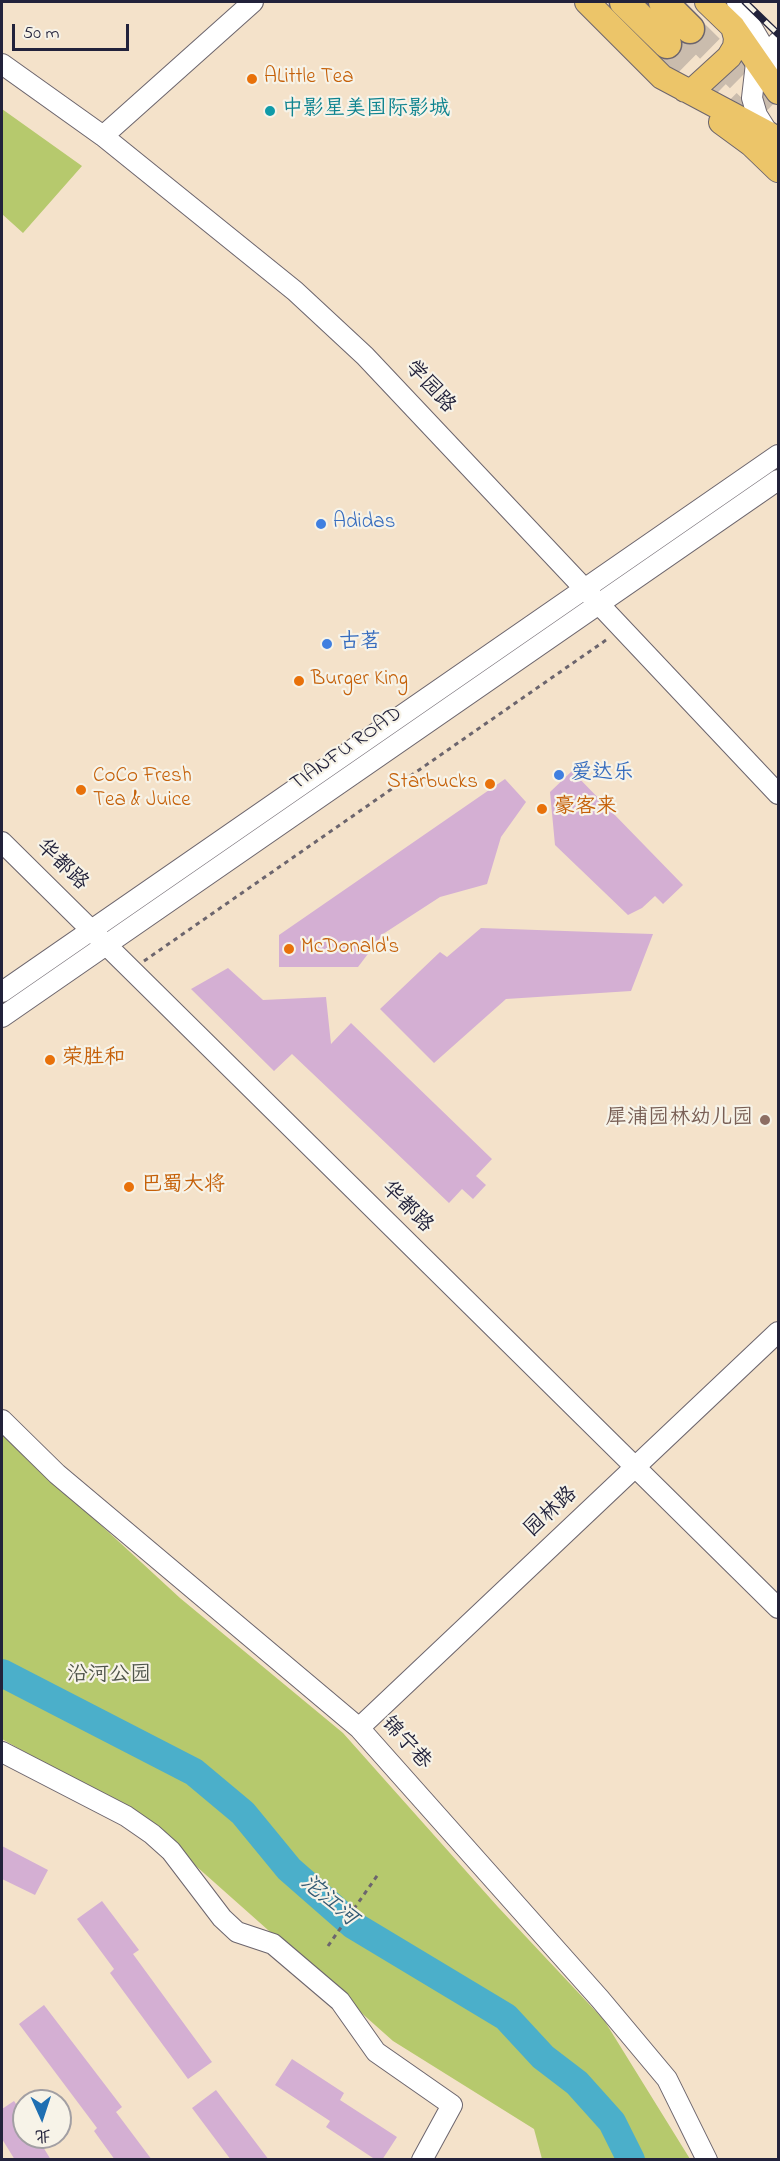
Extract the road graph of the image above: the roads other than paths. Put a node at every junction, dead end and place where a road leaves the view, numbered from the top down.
1 (253, 2) edge
2 (587, 2) edge
3 (624, 2) edge
4 (663, 2) edge
5 (707, 2) edge
6 (737, 2) edge
7 (733, 27) junction
8 (768, 53) edge
9 (2, 64) edge
10 (778, 72) edge
11 (662, 77) junction
12 (685, 90) junction
13 (778, 92) edge
14 (103, 136) junction
15 (774, 138) edge
16 (778, 170) edge
17 (778, 455) edge
18 (778, 480) edge
19 (586, 589) junction
20 (600, 604) junction
21 (778, 794) edge
22 (2, 842) edge
23 (91, 929) junction
24 (106, 945) junction
25 (2, 992) edge
26 (2, 1017) edge
27 (778, 1332) edge
28 (2, 1420) edge
29 (635, 1467) junction
30 (778, 1608) edge
31 (358, 1728) junction
32 (2, 1752) edge
33 (422, 2160) edge
34 (707, 2160) edge

1 - 14 street
2 - 11 main road
3 - 4 highway
5 - 7 main road
6 - 8 street
7 - 8 main road
7 - 12 main road
8 - 10 street
8 - 13 main road
8 - 15 street
9 - 14 street, 学园路
11 - 12 main road
11 - 16 main road
12 - 15 main road
14 - 19 street, 学园路
17 - 19 street, TIANFU ROAD
18 - 20 street, TIANFU ROAD
19 - 20 street, 学园路
19 - 23 street, TIANFU ROAD
20 - 21 street, 学园路
20 - 24 street, TIANFU ROAD
22 - 23 street, 华都路
23 - 24 street, 华都路
23 - 25 street, TIANFU ROAD
24 - 26 street, TIANFU ROAD
24 - 29 street, 华都路
27 - 29 street, 园林路
28 - 31 street, 锦宁巷
29 - 30 street, 华都路
29 - 31 street, 园林路
31 - 34 street, 锦宁巷
32 - 33 street

